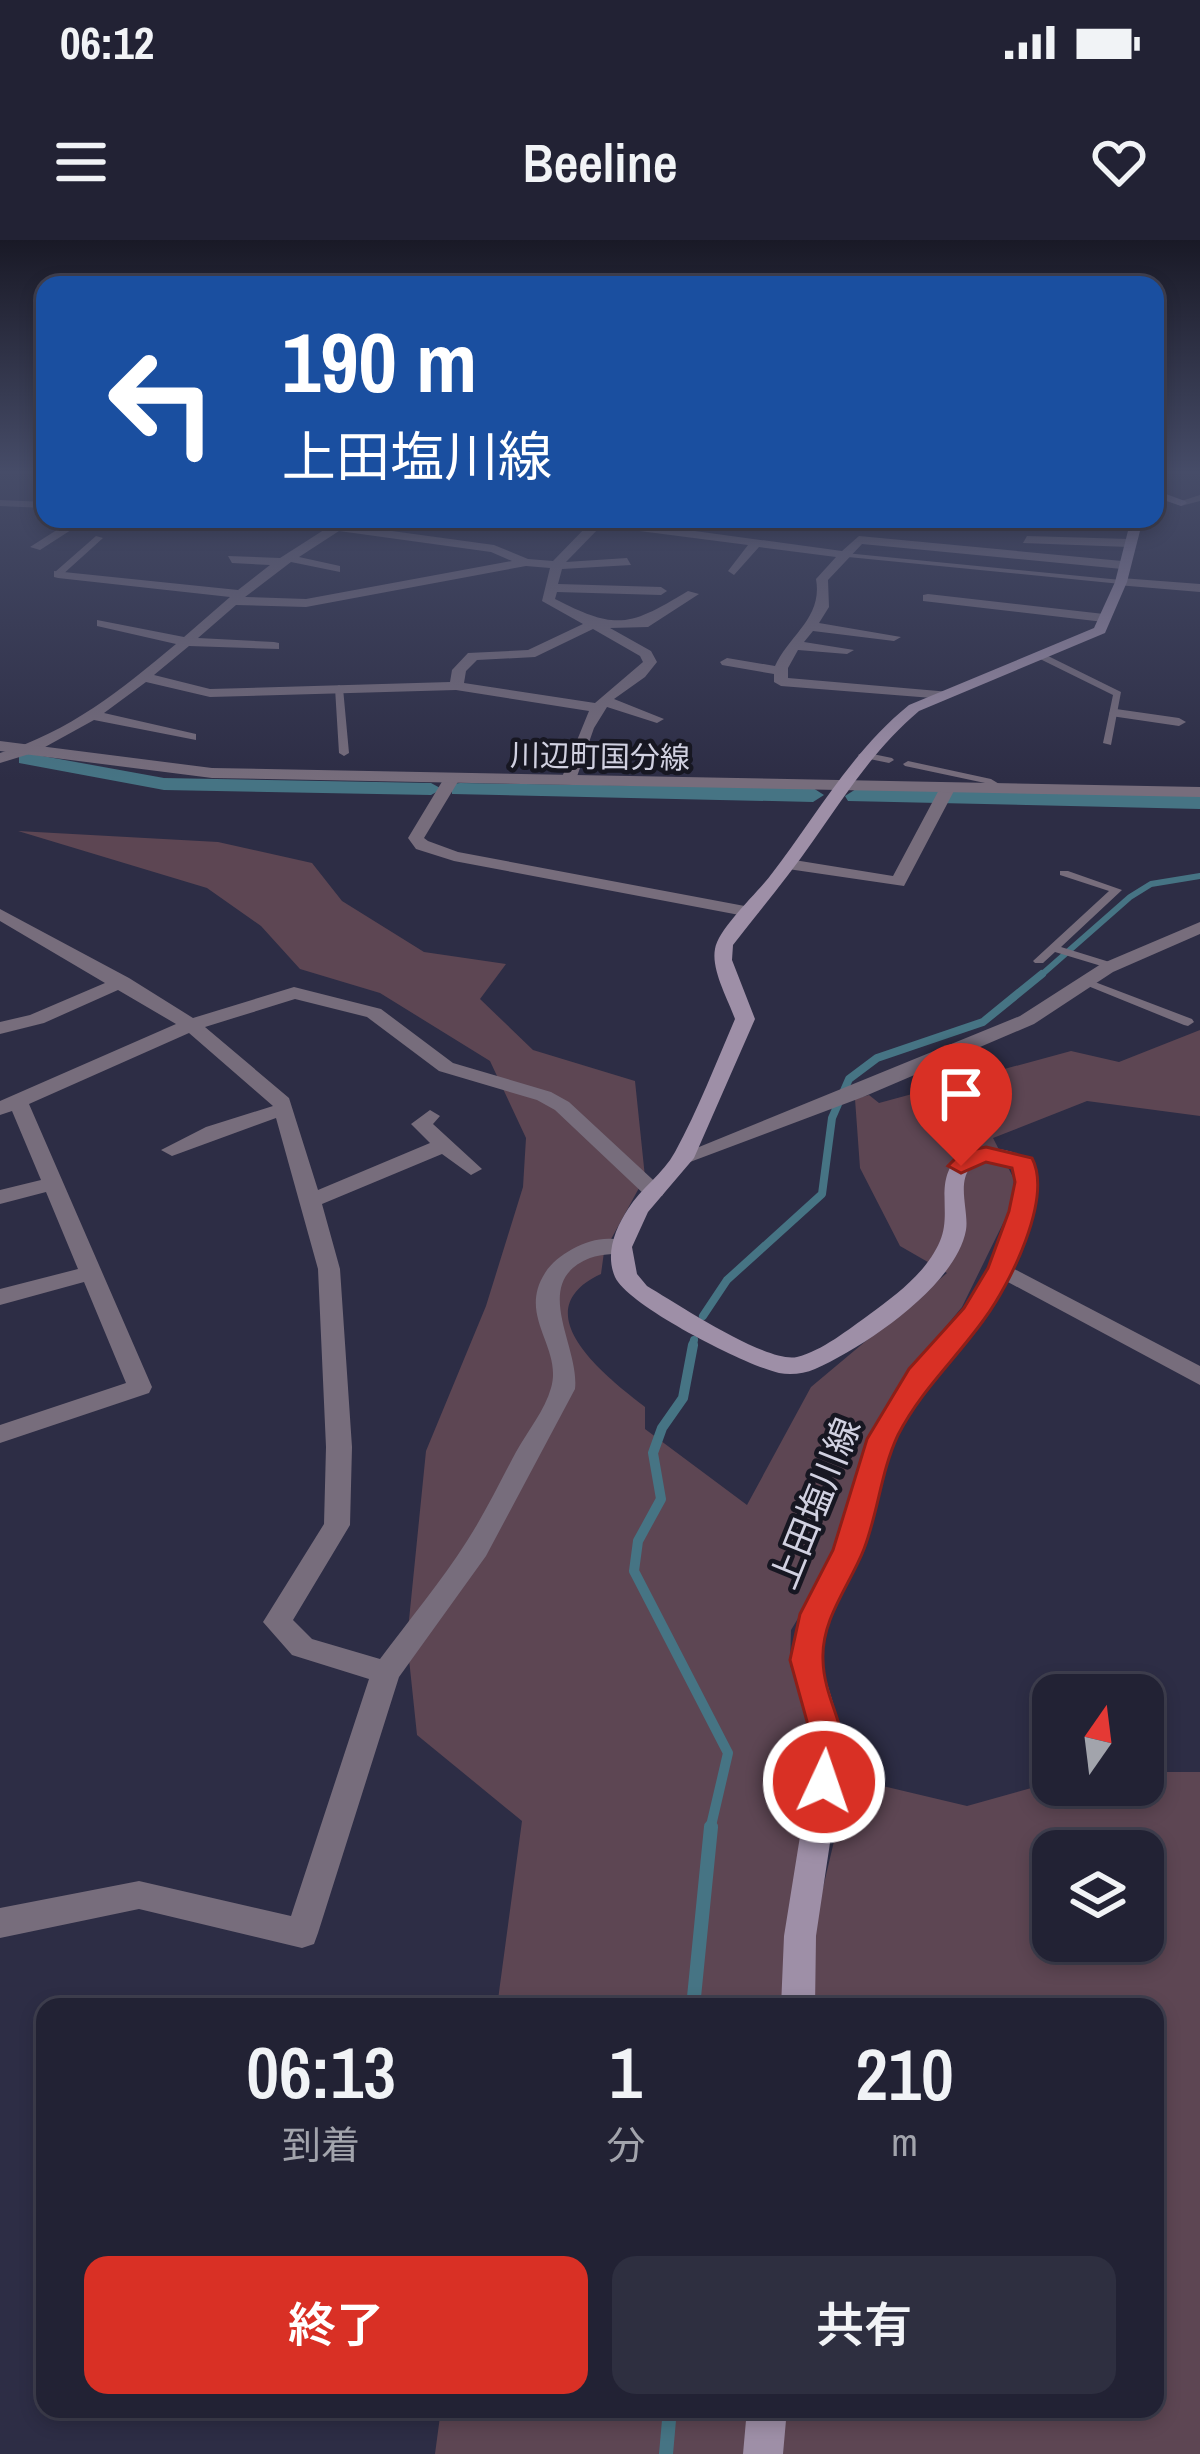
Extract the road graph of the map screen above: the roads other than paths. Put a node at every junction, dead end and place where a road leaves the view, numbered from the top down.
1 (269, 573) edge
2 (465, 573) edge
3 (555, 573) edge
4 (828, 573) edge
5 (1033, 573) edge
6 (1122, 573) edge
7 (58, 574) edge
8 (1121, 582) junction
9 (552, 588) junction
10 (1200, 588) edge
11 (640, 590) junction
12 (662, 591) dead end
13 (694, 594) dead end
14 (237, 598) junction
15 (928, 598) dead end
16 (630, 604) dead end
17 (1104, 618) junction
18 (103, 623) dead end
19 (593, 624) junction
20 (809, 626) junction
21 (894, 637) dead end
22 (187, 642) junction
23 (792, 645) junction
24 (274, 646) dead end
25 (847, 650) dead end
26 (1042, 656) junction
27 (728, 662) dead end
28 (780, 671) junction
29 (143, 677) junction
30 (456, 686) junction
31 (339, 688) junction
32 (278, 691) junction
33 (945, 695) junction
34 (603, 704) junction
35 (259, 710) dead end
36 (1116, 713) junction
37 (87, 714) junction
38 (657, 719) dead end
39 (1179, 722) dead end
40 (191, 737) dead end
41 (1108, 743) dead end
42 (0, 746) edge
43 (31, 752) junction
44 (344, 753) dead end
45 (862, 754) junction
46 (0, 758) edge
47 (889, 760) dead end
48 (908, 764) dead end
49 (451, 780) junction
50 (568, 782) junction
51 (842, 787) junction
52 (947, 789) junction
53 (1004, 790) junction
54 (1200, 792) edge
55 (788, 864) junction
56 (1064, 873) dead end
57 (750, 912) junction
58 (0, 914) edge
59 (1200, 927) edge
60 (1054, 948) junction
61 (1039, 961) dead end
62 (1112, 966) junction
63 (122, 982) junction
64 (1088, 982) junction
65 (1188, 1022) dead end
66 (191, 1025) junction
67 (0, 1028) edge
68 (10, 1106) edge
69 (284, 1109) junction
70 (430, 1116) dead end
71 (444, 1144) junction
72 (172, 1150) dead end
73 (683, 1158) junction
74 (471, 1168) dead end
75 (52, 1184) junction
76 (654, 1191) junction
77 (0, 1197) edge
78 (310, 1201) junction
79 (621, 1247) junction
80 (1001, 1268) junction
81 (89, 1273) junction
82 (0, 1298) edge
83 (1200, 1377) edge
84 (0, 1434) edge
85 (386, 1673) junction
86 (0, 1923) edge
87 (798, 1998) edge
88 (766, 2418) edge
89 (763, 2454) edge

1 - 14 street
2 - 14 street
3 - 9 street
4 - 20 street
5 - 8 lane
6 - 8 main road
7 - 14 street
8 - 10 street
8 - 17 main road
9 - 11 street
9 - 19 street
11 - 12 street
11 - 16 street
13 - 19 street
14 - 22 street
15 - 17 street
17 - 26 main road
18 - 22 street
19 - 30 street
19 - 34 street
20 - 21 street
20 - 23 street
22 - 24 street
22 - 29 street
23 - 25 street
23 - 28 street
26 - 33 main road
26 - 36 lane
27 - 28 street
28 - 33 street
29 - 32 street
29 - 37 street
30 - 31 street
30 - 34 street
31 - 32 street
31 - 44 lane
32 - 35 street
33 - 45 main road
34 - 38 street
34 - 50 street
36 - 39 street
36 - 41 lane
37 - 40 street
37 - 43 street
42 - 43 street, 川辺町国分線
43 - 46 street
43 - 49 street, 川辺町国分線
45 - 47 lane
45 - 51 main road
48 - 53 lane
49 - 50 street, 川辺町国分線
49 - 57 street
50 - 51 street, 川辺町国分線
51 - 52 street, 川辺町国分線
51 - 55 main road
52 - 53 street, 川辺町国分線
52 - 55 street
53 - 54 street, 川辺町国分線
55 - 57 main road
56 - 60 lane
57 - 73 main road
58 - 63 street
59 - 62 street
60 - 61 lane
60 - 62 lane
62 - 64 street
63 - 66 street
63 - 67 street
64 - 65 lane
64 - 73 street
66 - 68 street
66 - 69 street
66 - 76 street
68 - 75 street
69 - 72 street
69 - 78 street
70 - 71 street
71 - 74 street
71 - 78 street
73 - 76 main road
75 - 77 street
75 - 81 street
76 - 79 main road
78 - 85 street
79 - 80 main road, 上田塩川線
79 - 85 street
80 - 83 street
80 - 87 main road, 上田塩川線
81 - 82 street
81 - 84 street
85 - 86 street
88 - 89 main road

